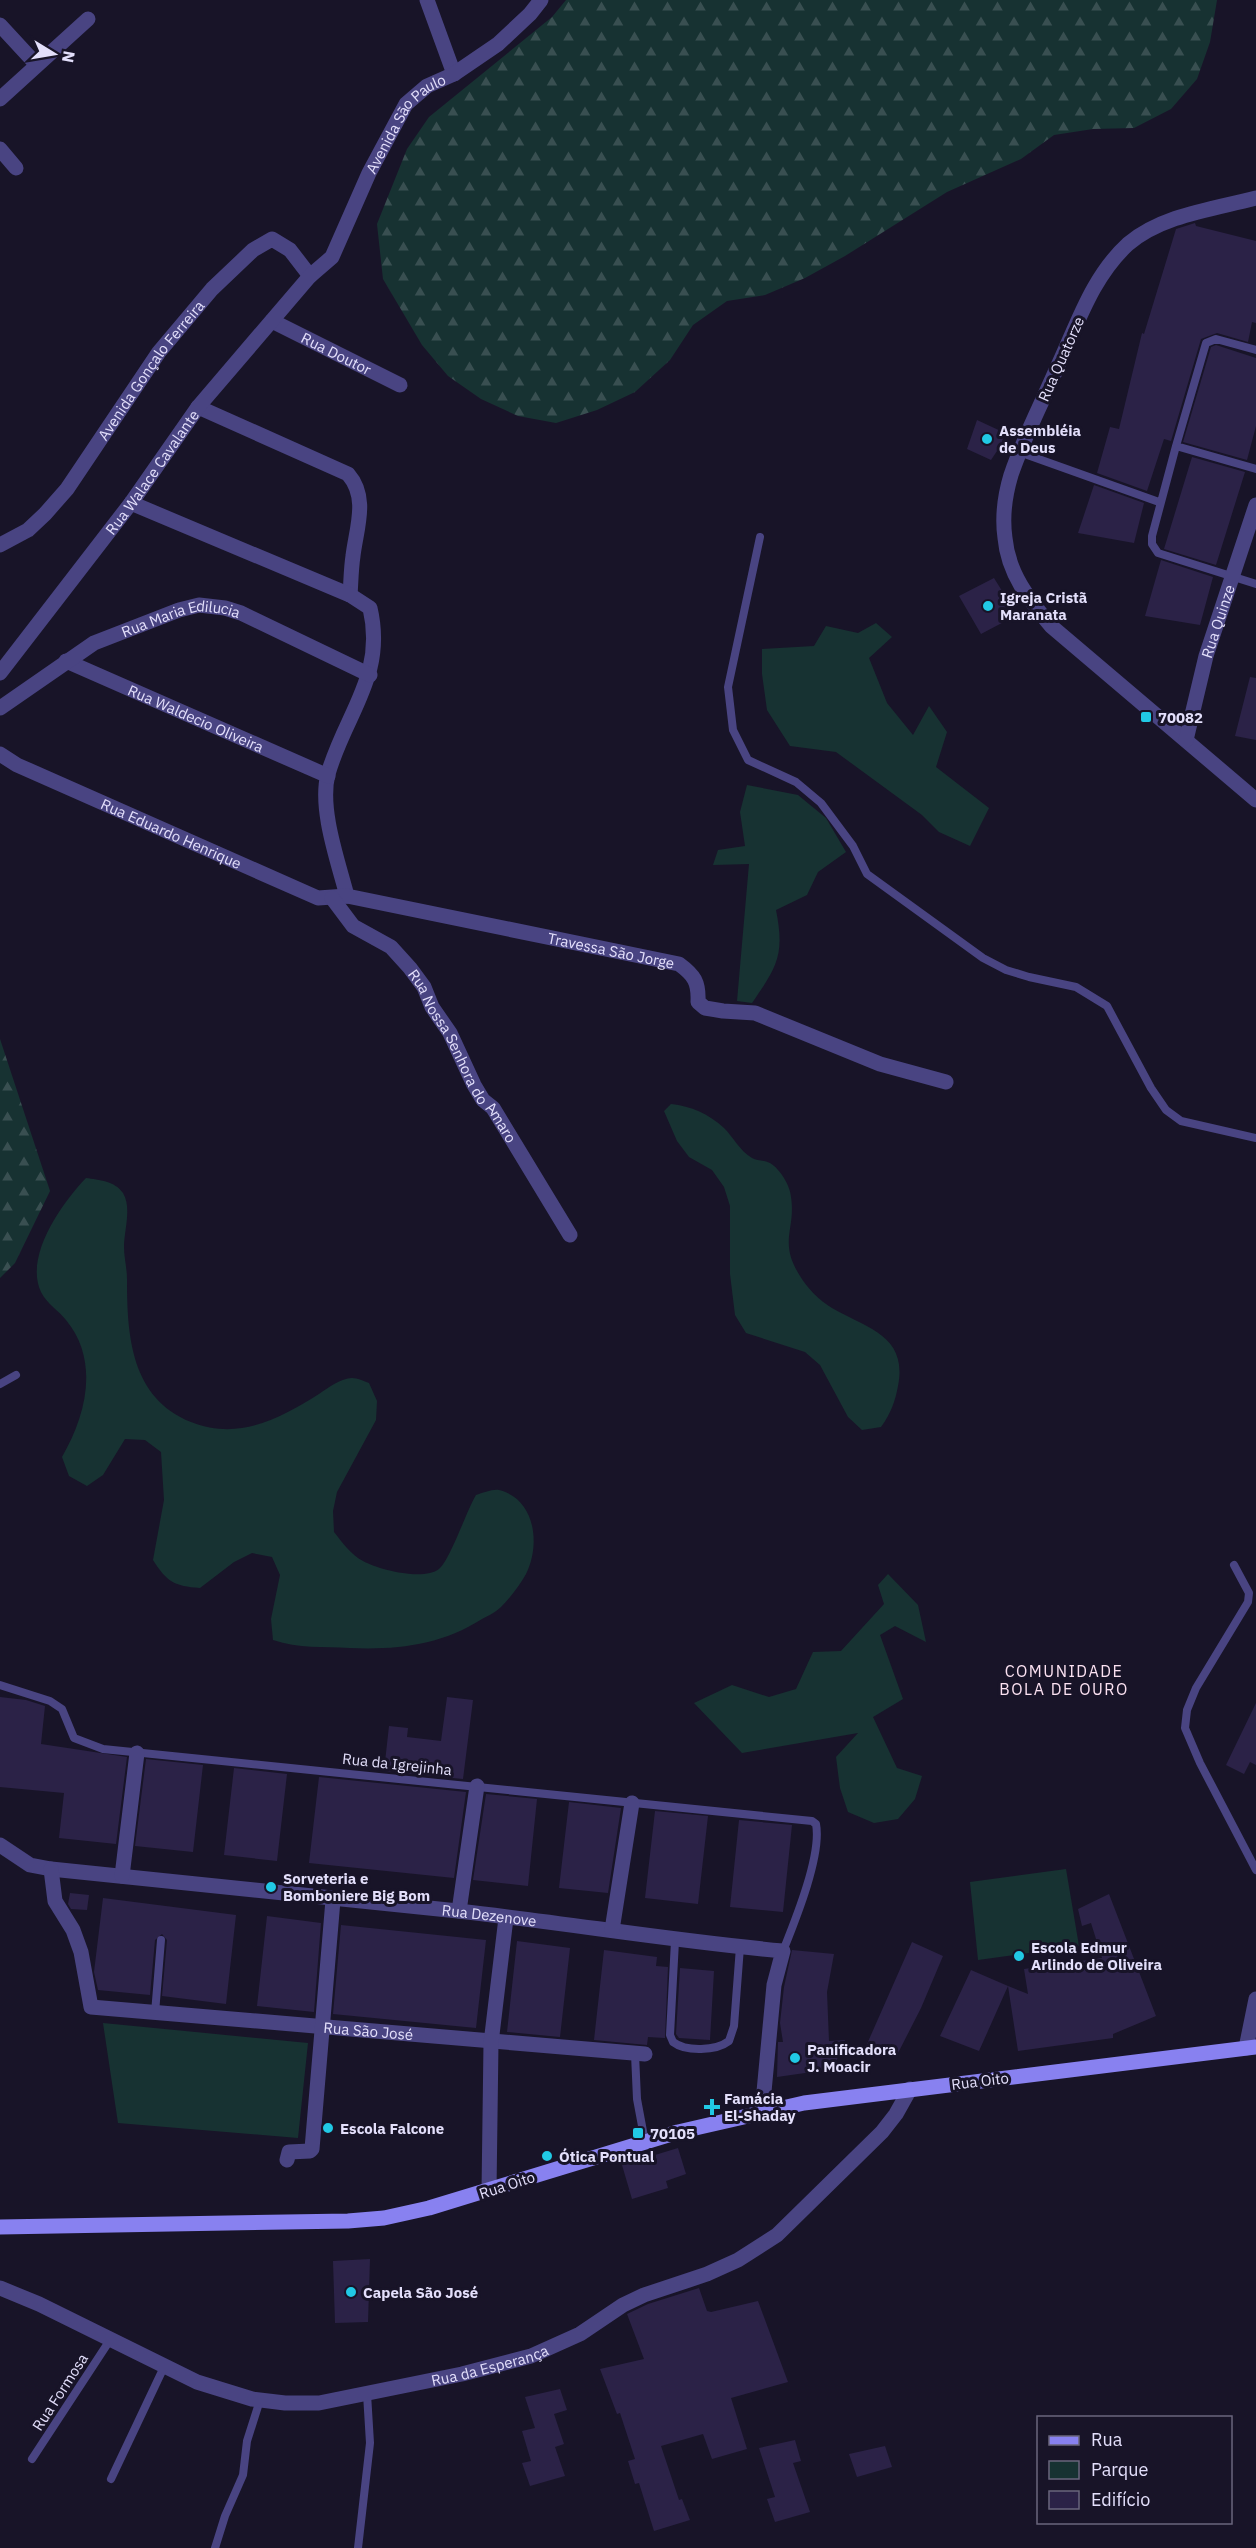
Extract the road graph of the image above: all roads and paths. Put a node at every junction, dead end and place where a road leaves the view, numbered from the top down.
1 (541, 0) edge
2 (430, 1) edge
3 (88, 18) dead end
4 (0, 25) edge
5 (36, 64) junction
6 (454, 74) junction
7 (0, 99) edge
8 (0, 149) edge
9 (16, 168) dead end
10 (1256, 198) edge
11 (310, 276) junction
12 (272, 321) junction
13 (1256, 350) edge
14 (400, 385) dead end
15 (198, 407) junction
16 (1176, 446) junction
17 (1019, 452) junction
18 (1256, 469) edge
19 (1159, 502) junction
20 (131, 503) junction
21 (1256, 505) edge
22 (760, 537) dead end
23 (0, 545) edge
24 (1232, 579) junction
25 (1256, 584) edge
26 (350, 595) junction
27 (66, 661) junction
28 (0, 673) edge
29 (370, 675) junction
30 (0, 708) edge
31 (1186, 740) junction
32 (0, 754) edge
33 (328, 776) junction
34 (1256, 800) edge
35 (339, 897) junction
36 (946, 1082) dead end
37 (1256, 1138) edge
38 (570, 1235) dead end
39 (16, 1375) dead end
40 (0, 1384) edge
41 (1234, 1565) dead end
42 (0, 1685) edge
43 (137, 1753) junction
44 (477, 1786) junction
45 (632, 1803) junction
46 (0, 1845) edge
47 (51, 1869) junction
48 (1256, 1870) edge
49 (122, 1876) junction
50 (333, 1900) junction
51 (459, 1911) junction
52 (506, 1918) junction
53 (612, 1930) junction
54 (161, 1940) dead end
55 (675, 1941) junction
56 (740, 1947) junction
57 (783, 1951) junction
58 (1256, 1999) edge
59 (154, 2014) junction
60 (322, 2028) junction
61 (491, 2043) junction
62 (1251, 2047) edge
63 (640, 2054) joint
64 (910, 2089) junction
65 (762, 2113) junction
66 (645, 2142) junction
67 (287, 2160) dead end
68 (489, 2191) junction
69 (0, 2227) edge
70 (0, 2288) edge
71 (110, 2340) junction
72 (164, 2367) junction
73 (367, 2394) junction
74 (260, 2400) junction
75 (32, 2459) dead end
76 (111, 2479) dead end
77 (215, 2548) edge
78 (358, 2548) edge

1 - 6 street, Avenida São Paulo
2 - 6 street
3 - 5 street
4 - 5 street
5 - 7 street
6 - 11 street, Avenida São Paulo
8 - 9 street
10 - 17 street, Rua Quatorze
11 - 12 street, Rua Walace Cavalante
11 - 23 street, Avenida Gonçalo Ferreira
12 - 14 street, Rua Doutor
12 - 15 street, Rua Walace Cavalante
13 - 16 lane
15 - 20 street, Rua Walace Cavalante
15 - 26 street
16 - 18 lane
16 - 19 lane
17 - 19 lane
17 - 31 street, Rua Quatorze
19 - 24 lane
20 - 26 street
20 - 28 street, Rua Walace Cavalante
21 - 24 street, Rua Quinze
22 - 37 lane
24 - 25 lane
24 - 31 street, Rua Quinze
26 - 29 street
27 - 29 street, Rua Maria Edilucia
27 - 30 street, Rua Maria Edilucia
27 - 33 street, Rua Waldecio Oliveira
29 - 33 street
31 - 34 street, Rua Quatorze
32 - 35 street, Rua Eduardo Henrique
33 - 35 street
35 - 36 street, Travessa São Jorge
35 - 38 street, Rua Nossa Senhora do Amaro
39 - 40 lane
41 - 48 lane
42 - 43 lane, Rua da Igrejinha
43 - 44 lane, Rua da Igrejinha
43 - 49 street
44 - 45 lane, Rua da Igrejinha
44 - 51 street
45 - 53 street
45 - 57 lane, Rua da Igrejinha
46 - 47 street, Rua Dezenove
47 - 49 street, Rua Dezenove
47 - 59 street, Rua São José
49 - 50 street, Rua Dezenove
50 - 51 street, Rua Dezenove
50 - 60 street
51 - 52 street, Rua Dezenove
52 - 53 street, Rua Dezenove
52 - 61 street
53 - 55 street, Rua Dezenove
54 - 59 lane
55 - 56 street, Rua Dezenove
55 - 56 lane
56 - 57 street, Rua Dezenove
57 - 65 street
58 - 62 street
59 - 60 street, Rua São José
60 - 61 street, Rua São José
60 - 67 street
61 - 63 street, Rua São José
61 - 68 street
62 - 64 street, Rua Oito
63 - 66 lane
64 - 65 street, Rua Oito
64 - 73 street, Rua da Esperança
65 - 66 street, Rua Oito
66 - 68 street, Rua Oito
68 - 69 street, Rua Oito
70 - 71 street, Rua da Esperança
71 - 72 street, Rua da Esperança
71 - 75 lane, Rua Formosa
72 - 74 street, Rua da Esperança
72 - 76 lane
73 - 74 street, Rua da Esperança
73 - 78 lane
74 - 77 lane

